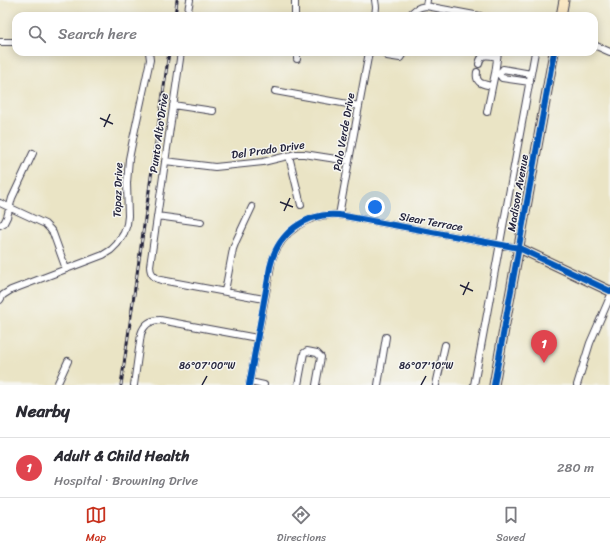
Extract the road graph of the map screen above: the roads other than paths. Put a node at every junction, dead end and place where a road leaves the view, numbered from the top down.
1 (190, 0) edge
2 (295, 0) edge
3 (375, 0) edge
4 (564, 0) edge
5 (426, 3) edge
6 (188, 12) edge
7 (296, 12) edge
8 (375, 12) edge
9 (412, 12) edge
10 (463, 12) edge
11 (562, 12) edge
12 (0, 42) edge
13 (12, 42) edge
14 (598, 47) edge
15 (610, 52) edge
16 (150, 56) edge
17 (181, 56) edge
18 (368, 56) edge
19 (387, 56) edge
20 (401, 56) edge
21 (486, 56) edge
22 (498, 56) edge
23 (534, 56) edge
24 (553, 56) edge
25 (479, 64) dead end
26 (477, 72) dead end
27 (497, 74) junction
28 (531, 74) junction
29 (530, 82) junction
30 (492, 86) junction
31 (275, 90) dead end
32 (173, 105) junction
33 (359, 106) junction
34 (213, 111) dead end
35 (487, 112) dead end
36 (33, 153) dead end
37 (289, 156) junction
38 (165, 161) junction
39 (349, 161) junction
40 (0, 203) edge
41 (301, 205) dead end
42 (9, 207) junction
43 (252, 207) dead end
44 (339, 215) junction
45 (157, 216) junction
46 (201, 222) dead end
47 (0, 225) edge
48 (500, 244) junction
49 (519, 248) junction
50 (66, 269) junction
51 (225, 291) junction
52 (610, 291) edge
53 (610, 298) edge
54 (264, 299) junction
55 (0, 300) edge
56 (386, 337) dead end
57 (257, 338) junction
58 (445, 345) dead end
59 (68, 362) dead end
60 (249, 384) edge
61 (57, 385) edge
62 (134, 385) edge
63 (264, 385) edge
64 (298, 385) edge
65 (316, 385) edge
66 (378, 385) edge
67 (436, 385) edge
68 (474, 385) edge
69 (494, 385) edge
70 (577, 385) edge

1 - 6 street
2 - 7 street
3 - 8 street
4 - 11 main road
5 - 9 street
5 - 10 street
12 - 13 street
14 - 15 street
16 - 50 street, Topaz Drive
17 - 32 street, Punto Alto Drive
18 - 33 street, Palo Verde Drive
19 - 20 street
21 - 25 street
22 - 27 street
23 - 28 street
24 - 49 main road, Madison Avenue
26 - 30 street
27 - 28 street
27 - 29 street
27 - 30 street
28 - 29 street
29 - 48 street
30 - 35 street
31 - 33 street
32 - 34 street
32 - 38 street, Punto Alto Drive
33 - 39 street, Palo Verde Drive
36 - 42 street
37 - 38 street, Del Prado Drive
37 - 39 street, Del Prado Drive
37 - 41 street
38 - 45 street, Punto Alto Drive
39 - 44 street, Palo Verde Drive
40 - 42 street
42 - 47 street
42 - 50 street
43 - 51 street
44 - 48 street, Siear Terrace
44 - 54 street, Siear Terrace
45 - 46 street
45 - 51 street, Punto Alto Drive
48 - 49 street, Siear Terrace
48 - 68 street
49 - 52 main road
49 - 69 main road, Madison Avenue
50 - 55 street, Topaz Drive
51 - 54 street
53 - 70 street
54 - 57 street, Siear Terrace
56 - 66 street
57 - 60 street, Siear Terrace
57 - 62 street
58 - 67 street
59 - 61 street
60 - 63 street
64 - 65 street

